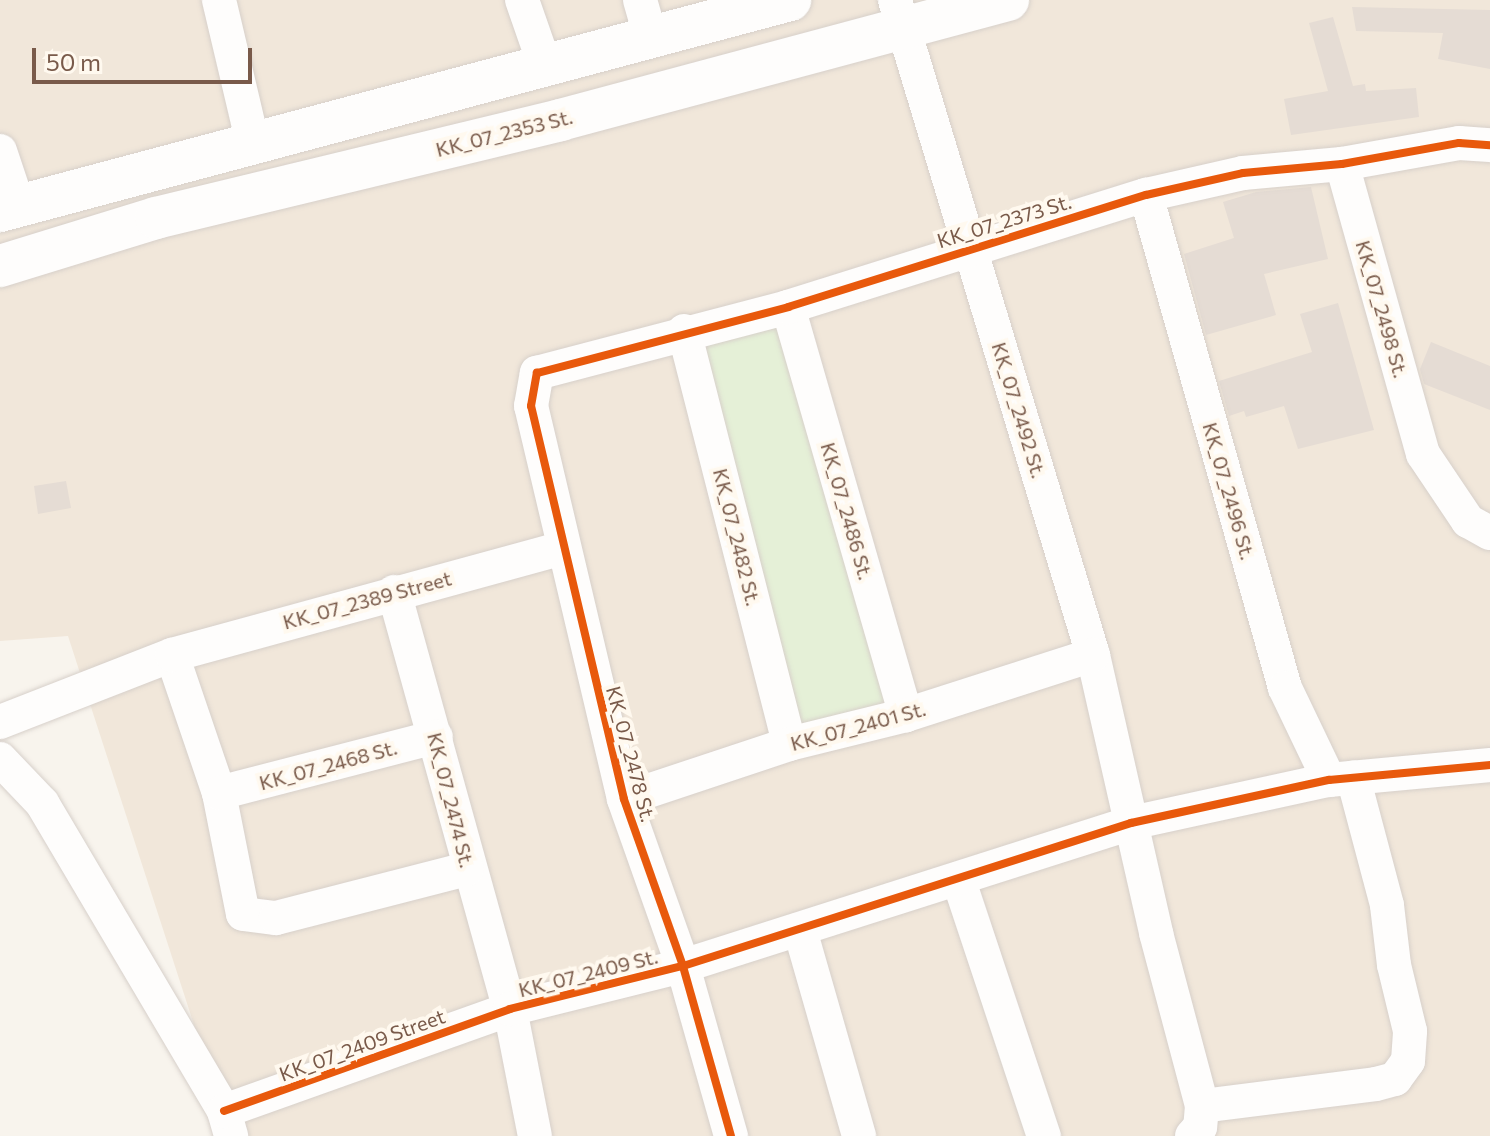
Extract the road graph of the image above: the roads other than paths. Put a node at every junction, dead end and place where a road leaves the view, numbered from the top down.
1 (219, 0) edge
2 (522, 0) edge
3 (1008, 0) edge
4 (768, 3) edge
5 (900, 15) edge
6 (646, 19) edge
7 (546, 69) junction
8 (253, 144) junction
9 (1490, 145) edge
10 (0, 151) edge
11 (1342, 164) junction
12 (1146, 195) junction
13 (9, 208) edge
14 (969, 248) junction
15 (0, 266) edge
16 (788, 307) junction
17 (684, 331) junction
18 (537, 373) joint
19 (1490, 533) edge
20 (562, 548) junction
21 (394, 592) junction
22 (172, 655) junction
23 (1093, 655) junction
24 (906, 715) junction
25 (0, 722) edge
26 (436, 737) junction
27 (789, 744) junction
28 (0, 759) edge
29 (1490, 765) edge
30 (1341, 778) junction
31 (219, 793) junction
32 (624, 799) junction
33 (1131, 823) junction
34 (467, 869) junction
35 (959, 881) junction
36 (800, 930) junction
37 (683, 966) junction
38 (510, 1009) junction
39 (1197, 1121) edge
40 (228, 1124) edge
41 (535, 1136) edge
42 (731, 1136) edge
43 (859, 1136) edge
44 (1044, 1136) edge

1 - 8 street
2 - 7 street
3 - 5 street, KK_07_2353 St.
4 - 6 street
5 - 14 street, KK_07_2492 St.
5 - 15 street, KK_07_2353 St.
6 - 7 street
7 - 8 street
8 - 13 street
9 - 11 street, KK_07_2373 St.
10 - 13 street
11 - 12 street, KK_07_2373 St.
11 - 19 street, KK_07_2498 St.
12 - 14 street, KK_07_2373 St.
12 - 30 street, KK_07_2496 St.
14 - 16 street, KK_07_2373 St.
14 - 23 street, KK_07_2492 St.
16 - 17 street, KK_07_2373 St.
16 - 24 street, KK_07_2486 St.
17 - 18 street, KK_07_2373 St.
17 - 27 street, KK_07_2482 St.
18 - 20 street, KK_07_2478 St.
20 - 21 street, KK_07_2389 Street
20 - 32 street, KK_07_2478 St.
21 - 22 street, KK_07_2389 Street
21 - 26 street, KK_07_2474 St.
22 - 25 street, KK_07_2389 Street
22 - 31 street
23 - 24 street, KK_07_2401 St.
23 - 33 street, KK_07_2492 St.
24 - 27 street, KK_07_2401 St.
26 - 31 street, KK_07_2468 St.
26 - 34 street, KK_07_2474 St.
27 - 32 street, KK_07_2401 St.
28 - 40 street
29 - 30 street
30 - 33 street, KK_07_2409 St.
30 - 39 street, KK_07_2496 St.
31 - 34 street
32 - 37 street, KK_07_2478 St.
33 - 35 street, KK_07_2409 St.
33 - 39 street, KK_07_2492 St.
34 - 38 street, KK_07_2474 St.
35 - 36 street, KK_07_2409 St.
35 - 44 street
36 - 37 street, KK_07_2409 St.
36 - 43 street
37 - 38 street, KK_07_2409 St.
37 - 42 street, KK_07_2478 St.
38 - 40 street, KK_07_2409 Street
38 - 41 street, KK_07_2474 St.

